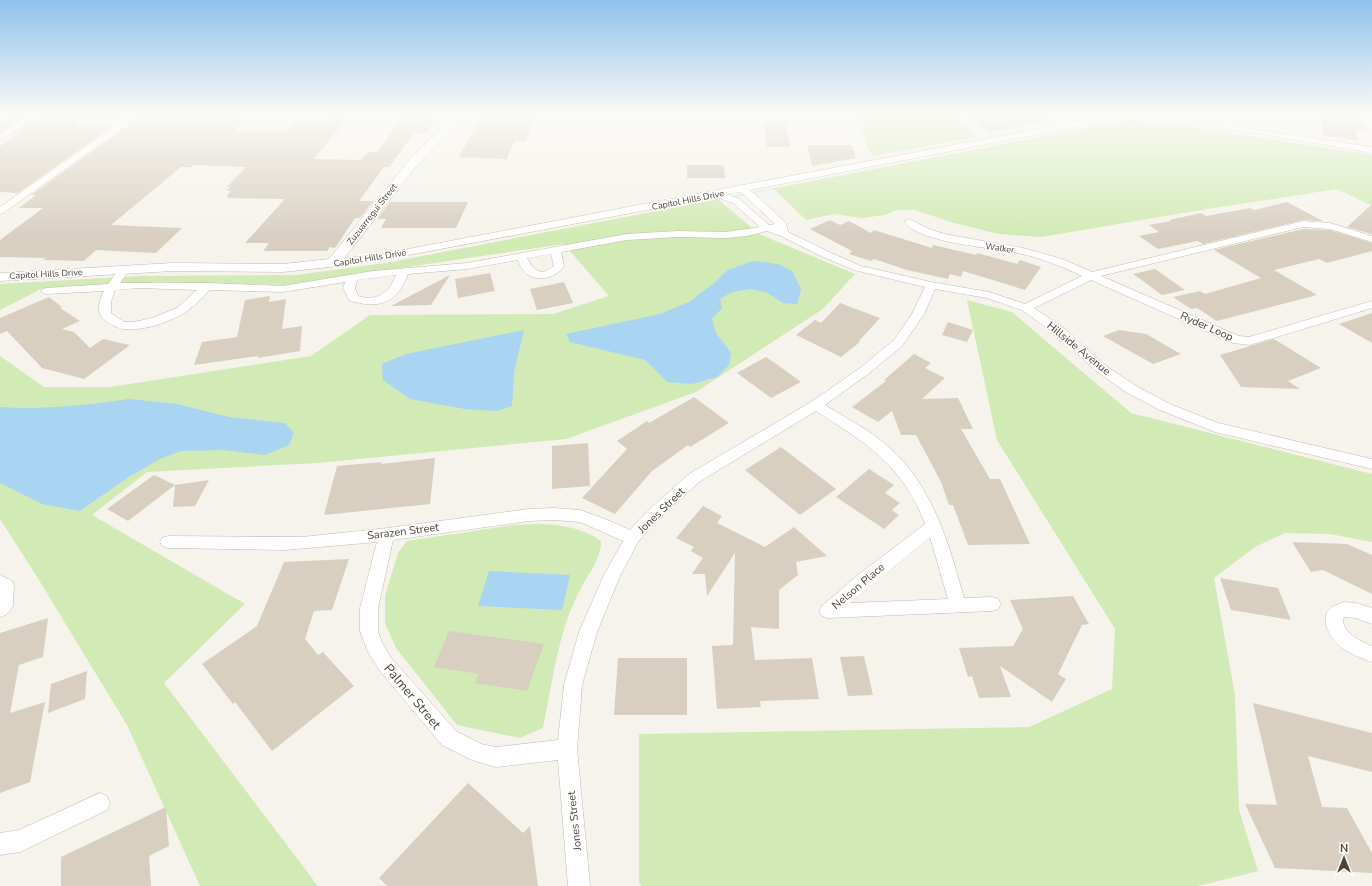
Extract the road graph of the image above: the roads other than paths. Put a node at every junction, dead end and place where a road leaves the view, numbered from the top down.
1 (80, 154) edge
2 (420, 154) edge
3 (921, 154) edge
4 (744, 189) junction
5 (717, 194) junction
6 (0, 211) edge
7 (909, 222) dead end
8 (767, 228) junction
9 (784, 229) junction
10 (1372, 239) edge
11 (555, 250) junction
12 (522, 257) junction
13 (333, 263) junction
14 (125, 269) junction
15 (403, 272) junction
16 (1092, 275) junction
17 (0, 276) edge
18 (352, 277) junction
19 (931, 285) junction
20 (112, 286) junction
21 (208, 286) junction
22 (46, 291) dead end
23 (1372, 304) edge
24 (1026, 308) junction
25 (816, 405) junction
26 (1372, 464) edge
27 (934, 525) junction
28 (387, 534) junction
29 (632, 538) junction
30 (168, 542) dead end
31 (0, 582) edge
32 (992, 604) dead end
33 (958, 605) junction
34 (0, 610) edge
35 (1372, 616) edge
36 (1372, 654) edge
37 (567, 750) junction
38 (100, 803) dead end
39 (0, 844) edge
40 (579, 877) edge
41 (591, 886) edge

1 - 6 street
2 - 13 street, Zuzuarregui Street
3 - 4 street, Capitol Hills Drive
4 - 5 street, Capitol Hills Drive
4 - 9 street, Hillside Avenue
5 - 8 street
5 - 13 street, Capitol Hills Drive
7 - 16 street, Walker
8 - 9 street
8 - 11 street
9 - 19 street, Hillside Avenue
10 - 16 street
11 - 12 street
11 - 12 street
12 - 15 street
13 - 14 street, Capitol Hills Drive
14 - 17 street, Capitol Hills Drive
14 - 20 street
15 - 18 street
15 - 18 street
16 - 23 street, Ryder Loop
16 - 24 street
18 - 21 street
19 - 24 street, Hillside Avenue
19 - 25 street, Jones Street
20 - 21 street
20 - 21 street
20 - 22 street
24 - 26 street, Hillside Avenue
25 - 27 street
25 - 29 street, Jones Street
27 - 33 street
27 - 33 street, Nelson Place
28 - 29 street, Sarazen Street
28 - 30 street, Sarazen Street
28 - 37 street, Palmer Street
29 - 37 street, Jones Street
31 - 34 street
32 - 33 street, Nelson Place
35 - 36 street
37 - 40 street, Jones Street
38 - 39 street
40 - 41 street, Jones Street

